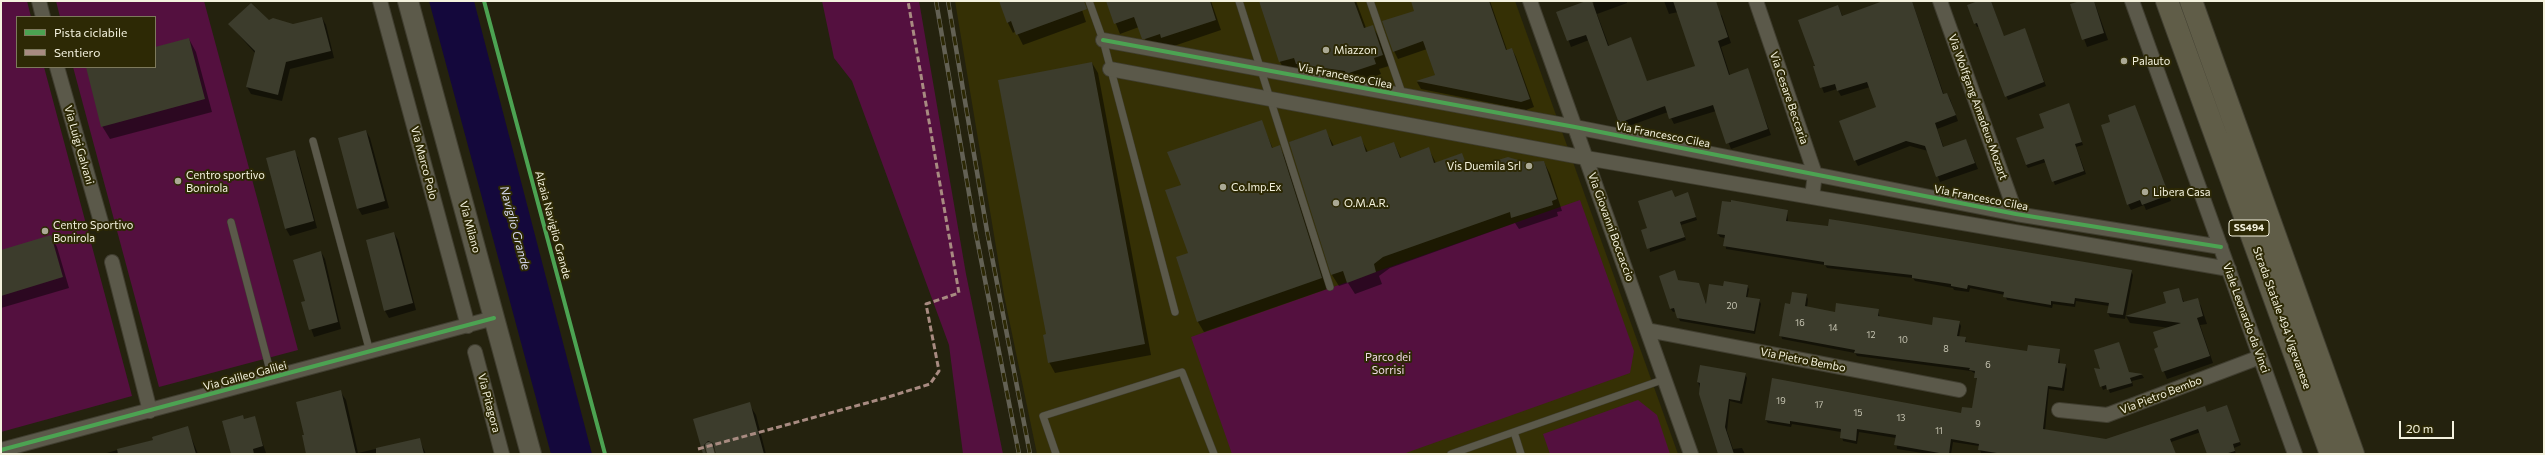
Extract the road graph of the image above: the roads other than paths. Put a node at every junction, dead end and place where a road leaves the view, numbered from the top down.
1 (39, 1) edge
2 (380, 1) edge
3 (408, 1) edge
4 (1089, 1) edge
5 (1239, 1) edge
6 (1370, 1) edge
7 (1530, 1) edge
8 (1756, 1) edge
9 (1940, 1) edge
10 (2132, 1) edge
11 (2167, 1) edge
12 (2190, 1) edge
13 (43, 16) edge
14 (1103, 40) junction
15 (57, 68) edge
16 (1110, 69) junction
17 (1262, 69) junction
18 (1403, 97) junction
19 (1270, 98) junction
20 (1575, 127) junction
21 (313, 141) dead end
22 (1586, 158) junction
23 (1815, 174) junction
24 (1812, 196) junction
25 (2016, 214) junction
26 (101, 222) dead end
27 (231, 222) dead end
28 (2221, 247) junction
29 (112, 262) dead end
30 (2228, 269) junction
31 (1330, 287) dead end
32 (1175, 312) dead end
33 (494, 318) junction
34 (468, 326) junction
35 (1648, 330) junction
36 (370, 352) junction
37 (475, 352) dead end
38 (2260, 357) junction
39 (272, 378) junction
40 (1665, 379) junction
41 (1959, 390) dead end
42 (2059, 410) dead end
43 (150, 411) junction
44 (1514, 432) junction
45 (710, 446) dead end
46 (1, 450) edge
47 (502, 454) edge
48 (530, 454) edge
49 (711, 454) edge
50 (1056, 454) edge
51 (1214, 454) edge
52 (1451, 454) edge
53 (1521, 454) edge
54 (1691, 454) edge
55 (2295, 454) edge
56 (2331, 454) edge
57 (2353, 454) edge

1 - 13 street
2 - 34 street, Via Marco Polo
3 - 33 main road, Via Milano
4 - 14 lane
5 - 17 lane
6 - 18 lane
7 - 20 street, Via Giovanni Boccaccio
8 - 23 street, Via Cesare Beccaria
9 - 25 street, Via Wolfgang Amadeus Mozart
10 - 28 street, Viale Leonardo da Vinci
11 - 56 main road, Strada Statale 494 Vigevanese / SS494
12 - 57 main road, Strada Statale 494 Vigevanese / SS494
14 - 16 lane
14 - 17 street, Via Francesco Cilea
15 - 26 street, Via Luigi Galvani
16 - 19 street
16 - 32 lane
17 - 18 street, Via Francesco Cilea
17 - 19 lane
18 - 20 street, Via Francesco Cilea
19 - 22 street
19 - 31 lane
20 - 22 street, Via Giovanni Boccaccio
20 - 23 street, Via Francesco Cilea
21 - 36 lane
22 - 24 street
22 - 35 street, Via Giovanni Boccaccio
23 - 24 street, Via Cesare Beccaria
23 - 25 street, Via Francesco Cilea
24 - 30 street
25 - 28 street, Via Francesco Cilea
27 - 39 lane
28 - 30 street, Viale Leonardo da Vinci
29 - 43 street
30 - 38 street, Viale Leonardo da Vinci
33 - 34 street, Via Galileo Galilei
33 - 48 main road, Via Milano
34 - 36 street, Via Galileo Galilei
35 - 40 street, Via Giovanni Boccaccio
35 - 41 street, Via Pietro Bembo
36 - 39 street, Via Galileo Galilei
37 - 47 street, Via Pitagora
38 - 42 street, Via Pietro Bembo
38 - 55 street, Viale Leonardo da Vinci
39 - 43 street, Via Galileo Galilei
40 - 44 lane
40 - 54 street, Via Giovanni Boccaccio
43 - 46 street, Via Galileo Galilei
44 - 52 lane
44 - 53 lane
45 - 49 lane
50 - 51 lane

